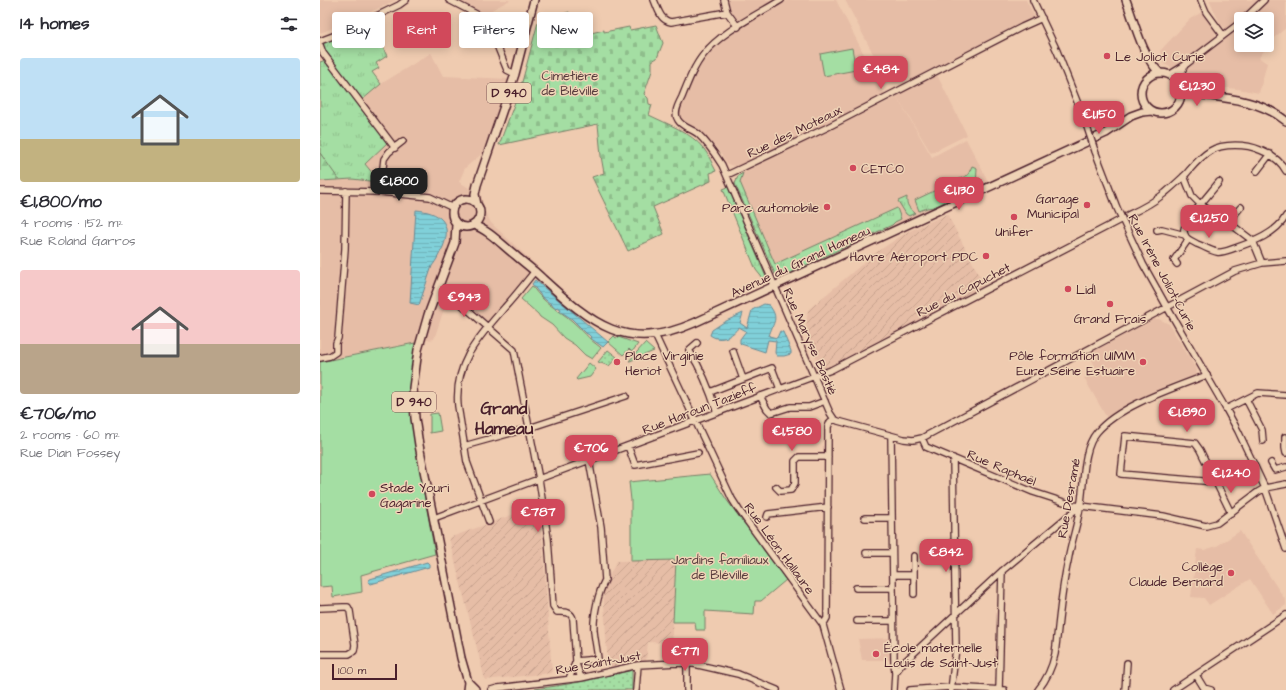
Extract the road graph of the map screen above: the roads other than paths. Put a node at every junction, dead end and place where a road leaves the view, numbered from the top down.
1 (406, 0) edge
2 (449, 0) edge
3 (534, 0) edge
4 (654, 0) edge
5 (724, 0) edge
6 (781, 0) edge
7 (1033, 0) edge
8 (1126, 0) edge
9 (1201, 0) edge
10 (1264, 0) edge
11 (727, 12) junction
12 (1251, 12) edge
13 (1042, 18) junction
14 (738, 27) junction
15 (1234, 27) edge
16 (1223, 35) junction
17 (320, 41) edge
18 (320, 45) edge
19 (1144, 49) junction
20 (1185, 65) junction
21 (1160, 73) junction
22 (515, 74) junction
23 (1169, 75) junction
24 (1150, 77) junction
25 (1177, 82) junction
26 (1180, 91) junction
27 (1212, 97) junction
28 (1142, 100) junction
29 (1179, 101) junction
30 (1152, 111) junction
31 (1131, 116) junction
32 (1286, 121) edge
33 (403, 141) dead end
34 (395, 148) junction
35 (1270, 154) junction
36 (1257, 171) dead end
37 (1286, 171) edge
38 (727, 175) junction
39 (1184, 176) junction
40 (1219, 182) dead end
41 (476, 185) junction
42 (320, 191) edge
43 (346, 191) junction
44 (380, 192) junction
45 (466, 199) junction
46 (477, 205) junction
47 (1201, 205) junction
48 (1241, 207) dead end
49 (453, 208) junction
50 (1128, 215) dead end
51 (480, 216) junction
52 (1122, 219) junction
53 (1285, 220) edge
54 (1228, 222) junction
55 (456, 224) junction
56 (470, 226) junction
57 (1157, 230) dead end
58 (491, 235) junction
59 (1187, 237) junction
60 (1253, 241) junction
61 (455, 243) junction
62 (1285, 261) edge
63 (1262, 263) junction
64 (1177, 264) dead end
65 (535, 272) junction
66 (775, 286) junction
67 (434, 301) junction
68 (1167, 307) junction
69 (488, 327) junction
70 (655, 335) junction
71 (697, 343) dead end
72 (733, 351) dead end
73 (320, 358) edge
74 (1207, 375) junction
75 (814, 376) junction
76 (743, 379) junction
77 (780, 389) junction
78 (710, 392) junction
79 (1286, 395) edge
80 (626, 396) dead end
81 (760, 396) junction
82 (1246, 399) junction
83 (825, 401) junction
84 (1226, 409) junction
85 (717, 413) junction
86 (834, 419) junction
87 (695, 421) junction
88 (529, 428) junction
89 (891, 436) junction
90 (1285, 437) edge
91 (922, 438) junction
92 (1262, 441) dead end
93 (464, 446) junction
94 (628, 446) junction
95 (698, 453) dead end
96 (1286, 453) edge
97 (828, 457) junction
98 (953, 458) junction
99 (589, 460) junction
100 (1271, 463) dead end
101 (1286, 467) edge
102 (539, 479) junction
103 (1215, 482) junction
104 (1286, 484) edge
105 (776, 487) dead end
106 (1265, 488) junction
107 (481, 501) junction
108 (828, 506) junction
109 (1080, 506) junction
110 (1231, 513) junction
111 (768, 517) dead end
112 (434, 518) junction
113 (865, 518) dead end
114 (892, 518) junction
115 (489, 522) dead end
116 (1286, 549) edge
117 (892, 553) junction
118 (866, 554) dead end
119 (914, 556) dead end
120 (1002, 571) junction
121 (893, 575) junction
122 (914, 575) junction
123 (856, 588) dead end
124 (893, 588) junction
125 (914, 594) dead end
126 (320, 608) edge
127 (955, 613) junction
128 (1286, 615) edge
129 (857, 621) dead end
130 (893, 621) junction
131 (823, 625) junction
132 (320, 654) edge
133 (576, 662) junction
134 (1127, 663) dead end
135 (687, 664) junction
136 (638, 665) junction
137 (895, 673) junction
138 (1196, 675) junction
139 (581, 678) junction
140 (569, 679) junction
141 (767, 688) edge
142 (952, 688) edge
143 (472, 690) edge
144 (491, 690) edge
145 (636, 690) edge
146 (687, 690) edge
147 (777, 690) edge
148 (842, 690) edge
149 (894, 690) edge
150 (910, 690) edge
151 (999, 690) edge
152 (1004, 690) edge
153 (1038, 690) edge
154 (1125, 690) edge
155 (1173, 690) edge
156 (1212, 690) edge

1 - 17 street
2 - 22 street
3 - 22 main road, D 940
4 - 11 street
5 - 11 street
6 - 14 street, Rue Maryse Bastié
7 - 13 street, Rue Irène Joliot-Curie
8 - 19 main road
9 - 16 street
10 - 12 street
11 - 14 street
13 - 38 street, Rue des Moteaux
13 - 52 street, Rue Irène Joliot-Curie, bridge
14 - 38 street, Rue Maryse Bastié
15 - 16 street
16 - 20 street
18 - 34 street
19 - 21 main road
19 - 24 main road
20 - 23 street
20 - 25 street
21 - 23 main road
21 - 24 main road
22 - 41 main road, D 940
23 - 25 main road
24 - 28 main road, Avenue du Grand Hameau
25 - 26 main road
26 - 27 main road, Avenue du Grand Hameau
26 - 29 main road
27 - 29 main road, Avenue du Grand Hameau
27 - 32 main road, Avenue du Grand Hameau
28 - 30 main road
28 - 31 main road, Avenue du Grand Hameau
29 - 30 main road, Avenue du Grand Hameau
30 - 31 main road, Avenue du Grand Hameau
31 - 66 main road, Avenue du Grand Hameau
33 - 34 street
34 - 44 street
35 - 36 street
35 - 37 street
35 - 39 street
38 - 66 street, Rue Maryse Bastié
39 - 47 street
39 - 50 street
40 - 47 street
41 - 45 main road, D 940
41 - 46 main road, D 940
42 - 43 street
43 - 44 street
43 - 73 street
44 - 49 street
45 - 46 main road
45 - 49 main road
46 - 51 main road
47 - 54 street
47 - 59 street
48 - 54 street
49 - 55 main road
51 - 56 main road
51 - 58 main road, Avenue du Grand Hameau
52 - 68 street, Rue Irène Joliot-Curie
52 - 75 street, Rue du Capuchet
53 - 60 street
54 - 60 street
55 - 56 main road
55 - 61 main road, D 940
56 - 58 main road, Avenue du Grand Hameau
56 - 61 main road, D 940
57 - 59 street
58 - 65 main road, Avenue du Grand Hameau
59 - 60 street
59 - 64 street
60 - 63 street
61 - 67 main road, D 940
62 - 63 street
63 - 68 street
65 - 69 street
65 - 70 main road, Avenue du Grand Hameau
66 - 70 main road, Avenue du Grand Hameau
66 - 75 street, Rue Maryse Bastié
67 - 69 street
67 - 112 main road, D 940
68 - 74 street, Rue Irène Joliot-Curie
68 - 91 street
69 - 88 street
69 - 93 street
70 - 87 street, Rue Léon Hallaure
71 - 78 street
72 - 76 street
74 - 84 street, Rue Irène Joliot-Curie
74 - 109 street, Rue Desramé
75 - 77 street, Rue Haroun Tazieff
75 - 83 street, Rue Maryse Bastié
76 - 77 street
76 - 78 street
77 - 81 street, Rue Haroun Tazieff
78 - 85 street
79 - 82 street
80 - 88 street
81 - 83 street
81 - 85 street, Rue Haroun Tazieff
82 - 84 street
82 - 92 street
83 - 86 street, Rue Maryse Bastié
84 - 106 street, Rue Irène Joliot-Curie
85 - 87 street, Rue Haroun Tazieff
86 - 89 street
86 - 97 street
87 - 94 street, Rue Haroun Tazieff
87 - 131 street, Rue Léon Hallaure
88 - 93 street
88 - 102 street
89 - 91 street
89 - 114 street
90 - 96 street
91 - 98 street, Rue Raphaël
93 - 107 street
94 - 95 street
94 - 99 street, Rue Haroun Tazieff
97 - 105 street
97 - 108 street
98 - 109 street, Rue Raphaël
98 - 127 street
99 - 102 street, Rue Haroun Tazieff
99 - 133 street
100 - 101 street
102 - 107 street, Rue Haroun Tazieff
102 - 133 street
103 - 103 street
103 - 110 street
104 - 106 street
106 - 110 street, Rue Raphaël
106 - 116 street, Rue Irène Joliot-Curie
107 - 112 street, Rue Haroun Tazieff
107 - 115 street
108 - 111 street
108 - 131 street
109 - 110 street, Rue Raphaël
109 - 120 street
109 - 153 street, Rue Desramé
112 - 143 main road, D 940
113 - 114 street
114 - 117 street
117 - 118 street
117 - 121 street
119 - 122 street
120 - 127 street
120 - 151 street
121 - 122 street
121 - 124 street
122 - 125 street
123 - 124 street
124 - 130 street
126 - 132 street
127 - 137 street
127 - 142 street
128 - 138 street
129 - 130 street
130 - 137 street
131 - 148 street, Rue Léon Hallaure
133 - 139 street
133 - 140 street
134 - 154 street
135 - 136 street, Rue Saint-Just
135 - 141 street, Rue Saint-Just
135 - 146 street
136 - 139 street, Rue Saint-Just
136 - 145 street
137 - 149 street
138 - 155 street
138 - 156 street
139 - 140 street, Rue Saint-Just
140 - 144 street, Rue Saint-Just
141 - 147 street, Rue Saint-Just
142 - 150 street
142 - 151 street
151 - 152 street

